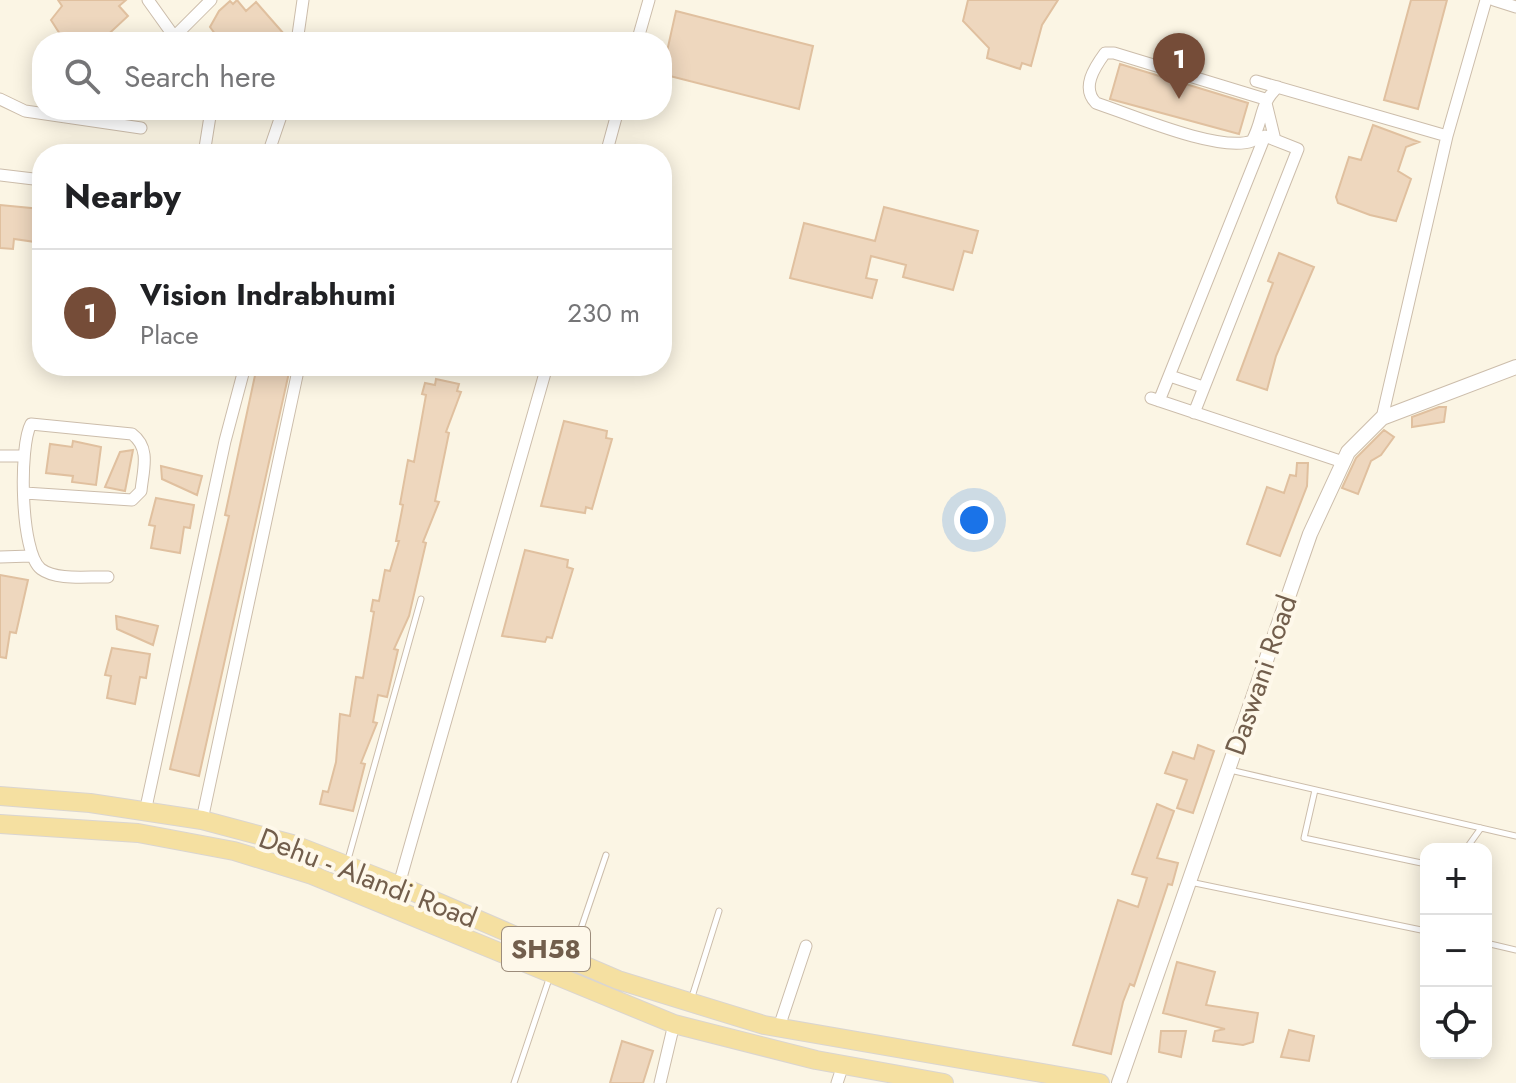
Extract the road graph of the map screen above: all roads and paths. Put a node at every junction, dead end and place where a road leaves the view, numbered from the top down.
1 (148, 0) edge
2 (211, 0) edge
3 (303, 0) edge
4 (649, 0) edge
5 (1486, 0) edge
6 (171, 32) edge
7 (183, 32) edge
8 (298, 32) edge
9 (640, 32) edge
10 (1256, 81) dead end
11 (1278, 87) junction
12 (0, 99) edge
13 (1265, 99) junction
14 (32, 112) edge
15 (86, 120) edge
16 (209, 120) edge
17 (280, 120) edge
18 (615, 120) edge
19 (141, 128) dead end
20 (1447, 136) junction
21 (1275, 140) junction
22 (206, 144) edge
23 (271, 144) edge
24 (609, 144) edge
25 (0, 175) edge
26 (32, 179) edge
27 (1516, 367) edge
28 (242, 376) edge
29 (297, 376) edge
30 (544, 376) edge
31 (1170, 376) junction
32 (1203, 387) junction
33 (1194, 413) junction
34 (1382, 418) junction
35 (0, 456) edge
36 (23, 456) junction
37 (1343, 462) junction
38 (25, 493) junction
39 (31, 556) junction
40 (0, 557) edge
41 (108, 577) dead end
42 (421, 599) dead end
43 (1229, 770) junction
44 (1315, 790) junction
45 (0, 796) edge
46 (145, 812) junction
47 (202, 820) junction
48 (0, 824) edge
49 (1481, 828) junction
50 (1516, 836) edge
51 (1470, 843) edge
52 (606, 855) dead end
53 (1420, 863) edge
54 (346, 864) junction
55 (1189, 882) junction
56 (400, 886) junction
57 (392, 909) junction
58 (719, 911) dead end
59 (1420, 930) edge
60 (1492, 944) edge
61 (806, 946) dead end
62 (1516, 950) edge
63 (571, 960) junction
64 (550, 975) junction
65 (689, 1004) junction
66 (674, 1024) junction
67 (779, 1027) junction
68 (840, 1074) edge
69 (933, 1082) edge
70 (514, 1083) edge
71 (660, 1083) edge
72 (1100, 1083) edge
73 (1119, 1083) edge

1 - 6 street
2 - 7 street
3 - 8 street
4 - 9 street
5 - 20 street
10 - 11 street
11 - 13 street
11 - 20 street
12 - 14 street
13 - 13 street
13 - 21 street
15 - 19 street
16 - 22 street
17 - 23 street
18 - 24 street
20 - 34 street
21 - 31 street
21 - 32 street
25 - 26 street
27 - 34 street, Daswani Road
28 - 46 street
29 - 47 street
30 - 56 street
31 - 32 street
31 - 33 street
32 - 33 street
33 - 37 street
34 - 37 street, Daswani Road
35 - 36 street
36 - 38 street
36 - 38 street
37 - 43 street, Daswani Road
38 - 39 street
39 - 40 street
39 - 41 street
42 - 54 lane
43 - 44 lane
43 - 55 street, Daswani Road
44 - 49 lane
44 - 53 lane
45 - 46 main road, Dehu - Alandi Road / SH58
46 - 47 main road, Dehu - Alandi Road / SH58
47 - 54 main road, Dehu - Alandi Road / SH58
48 - 57 main road, Dehu - Alandi Road / SH58
49 - 50 lane
49 - 51 lane
52 - 63 lane
54 - 56 main road, Dehu - Alandi Road / SH58
55 - 59 lane
55 - 73 street, Daswani Road
56 - 57 street
56 - 63 main road, Dehu - Alandi Road / SH58
57 - 64 main road, Dehu - Alandi Road / SH58
58 - 65 lane
60 - 62 lane
61 - 67 street
63 - 65 main road, Dehu - Alandi Road / SH58
64 - 66 main road, Dehu - Alandi Road / SH58
64 - 70 lane
65 - 67 main road, Dehu - Alandi Road / SH58
66 - 68 main road, Dehu - Alandi Road / SH58
66 - 71 street
67 - 72 main road, Dehu - Alandi Road / SH58
68 - 69 main road, Dehu - Alandi Road / SH58

